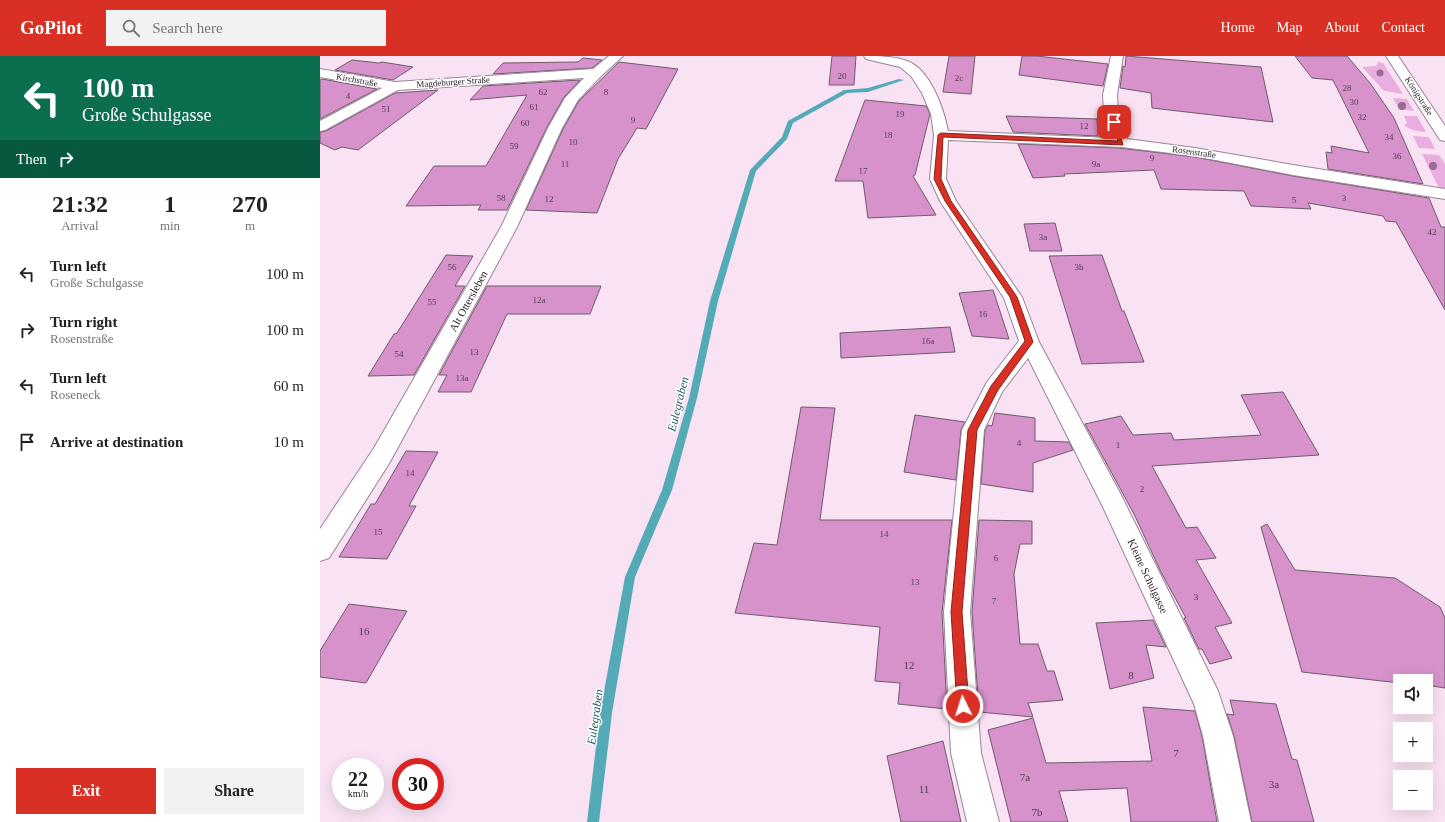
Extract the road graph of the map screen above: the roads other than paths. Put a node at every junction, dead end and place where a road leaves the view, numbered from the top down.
1 (617, 56) edge
2 (870, 56) edge
3 (1117, 56) edge
4 (1392, 56) edge
5 (320, 73) edge
6 (596, 73) junction
7 (395, 86) junction
8 (320, 127) edge
9 (941, 135) junction
10 (1445, 137) edge
11 (1121, 143) junction
12 (1445, 194) edge
13 (1029, 342) junction
14 (320, 550) edge
15 (983, 822) edge
16 (1235, 822) edge

1 - 6 street, Alt Ottersleben
2 - 9 street, Kleine Schulgasse
3 - 11 street
4 - 10 street, Königstraße
5 - 7 street, Kirchstraße
6 - 7 street, Magdeburger Straße
6 - 14 street, Alt Ottersleben
7 - 8 street, Magdeburger Straße
9 - 11 street, Rosenstraße
9 - 13 street, Kleine Schulgasse
11 - 12 street, Rosenstraße
13 - 15 street
13 - 16 street, Kleine Schulgasse

